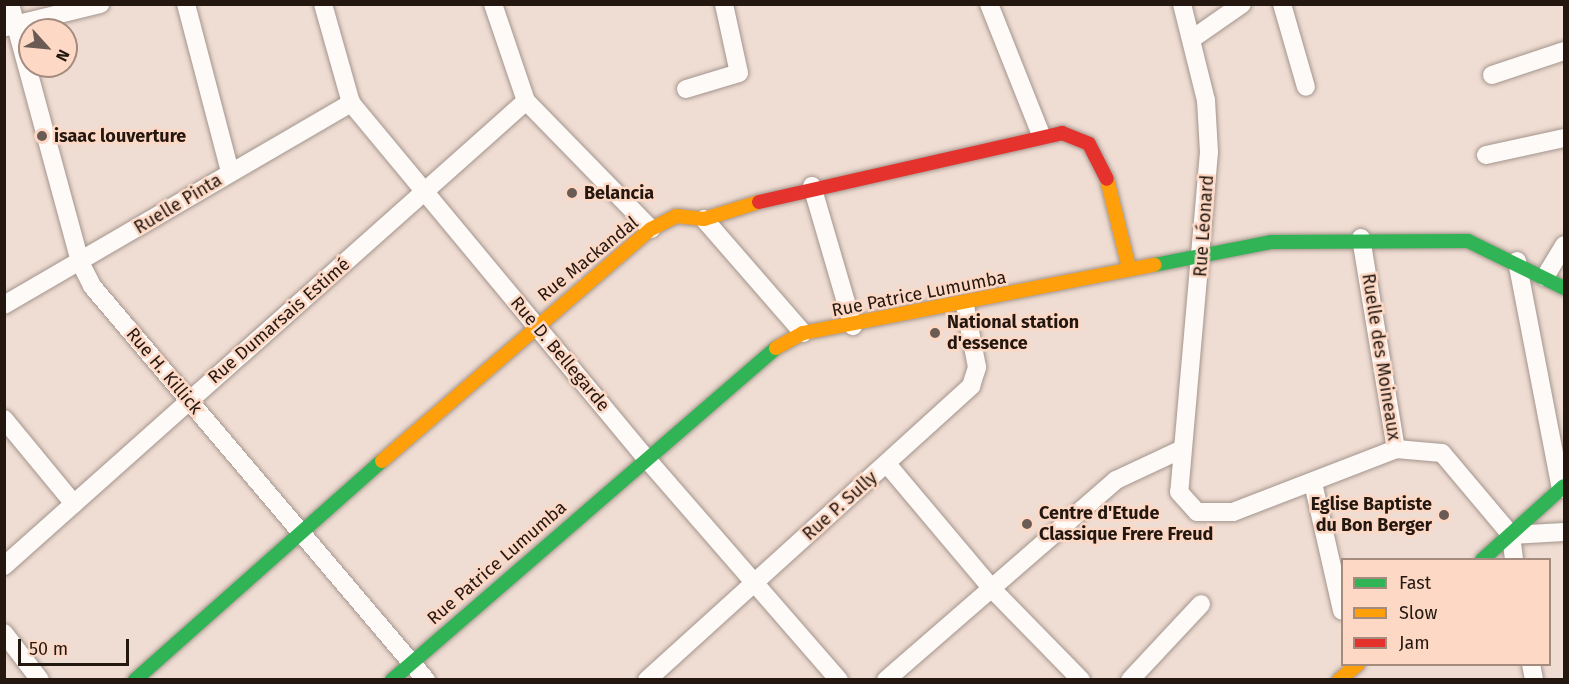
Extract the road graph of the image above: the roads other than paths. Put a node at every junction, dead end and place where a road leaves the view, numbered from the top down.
1 (10, 4) edge
2 (100, 4) edge
3 (186, 4) edge
4 (323, 4) edge
5 (493, 4) edge
6 (724, 4) edge
7 (989, 4) edge
8 (1182, 4) edge
9 (1242, 4) edge
10 (1282, 4) edge
11 (10, 26) edge
12 (1192, 39) junction
13 (1564, 51) edge
14 (1492, 75) dead end
15 (1306, 87) dead end
16 (686, 89) dead end
17 (526, 100) junction
18 (351, 103) junction
19 (1041, 135) junction
20 (1564, 138) edge
21 (1486, 155) dead end
22 (231, 172) junction
23 (812, 186) junction
24 (425, 194) junction
25 (704, 219) junction
26 (651, 229) junction
27 (1361, 238) junction
28 (1564, 245) edge
29 (1203, 255) junction
30 (1517, 261) junction
31 (80, 262) junction
32 (1129, 268) junction
33 (1545, 277) junction
34 (1564, 288) edge
35 (4, 305) edge
36 (965, 306) junction
37 (536, 325) junction
38 (853, 326) junction
39 (803, 333) junction
40 (188, 401) junction
41 (4, 419) edge
42 (1396, 449) junction
43 (1180, 450) junction
44 (645, 457) junction
45 (887, 464) junction
46 (1313, 483) junction
47 (1563, 488) edge
48 (74, 504) junction
49 (300, 528) junction
50 (1564, 532) edge
51 (1511, 535) junction
52 (1484, 558) edge
53 (1514, 558) edge
54 (4, 566) edge
55 (756, 581) junction
56 (993, 590) junction
57 (1201, 604) dead end
58 (1341, 607) edge
59 (4, 633) edge
60 (411, 663) junction
61 (1356, 666) edge
62 (40, 680) edge
63 (135, 680) edge
64 (392, 680) edge
65 (426, 680) edge
66 (646, 680) edge
67 (839, 680) edge
68 (886, 680) edge
69 (1081, 680) edge
70 (1130, 680) edge
71 (1339, 680) edge

1 - 11 street, Rue H. Killick
2 - 11 street
3 - 22 street
4 - 18 street, Rue D. Bellegarde
5 - 17 street
6 - 16 street
7 - 19 street
8 - 12 street, Rue Léonard
9 - 12 street
10 - 15 street
11 - 31 street, Rue H. Killick
12 - 29 street, Rue Léonard
13 - 14 street
17 - 24 street, Rue Dumarsais Estimé
17 - 26 street
18 - 22 street, Ruelle Pinta
18 - 24 street, Rue D. Bellegarde
19 - 23 street, Rue Mackandal
19 - 32 street, Rue Mackandal
20 - 21 street
22 - 31 street, Ruelle Pinta
23 - 25 street, Rue Mackandal
23 - 38 street
24 - 37 street, Rue D. Bellegarde
24 - 40 street, Rue Dumarsais Estimé
25 - 26 street, Rue Mackandal
25 - 39 street
26 - 37 street, Rue Mackandal
27 - 29 street, Rue Patrice Lumumba
27 - 30 street, Rue Patrice Lumumba
27 - 42 street, Ruelle des Moineaux
28 - 33 street
29 - 32 street, Rue Patrice Lumumba
29 - 43 street, Rue Léonard
30 - 33 street, Rue Patrice Lumumba
30 - 47 street
31 - 35 street, Ruelle Pinta
31 - 40 street, Rue H. Killick
32 - 36 street, Rue Patrice Lumumba
33 - 34 street, Rue Patrice Lumumba
36 - 38 street, Rue Patrice Lumumba
36 - 45 street, Rue P. Sully
37 - 44 street, Rue D. Bellegarde
37 - 49 street, Rue Mackandal
38 - 39 street, Rue Patrice Lumumba
39 - 44 street, Rue Patrice Lumumba
40 - 48 street, Rue Dumarsais Estimé
40 - 49 street, Rue H. Killick
41 - 48 street
42 - 46 street, Rue Léonard
42 - 51 street, Ruelle des Moineaux
43 - 46 street, Rue Léonard
43 - 56 street
44 - 55 street, Rue D. Bellegarde
44 - 60 street, Rue Patrice Lumumba
45 - 55 street, Rue P. Sully
45 - 56 street
46 - 58 street
47 - 51 street
48 - 54 street, Rue Dumarsais Estimé
49 - 60 street, Rue H. Killick
49 - 63 street, Rue Mackandal
50 - 51 street
51 - 52 street
51 - 53 street
55 - 66 street, Rue P. Sully
55 - 67 street, Rue D. Bellegarde
56 - 68 street
56 - 69 street
57 - 70 street
59 - 62 street
60 - 64 street, Rue Patrice Lumumba
60 - 65 street, Rue H. Killick
61 - 71 street

